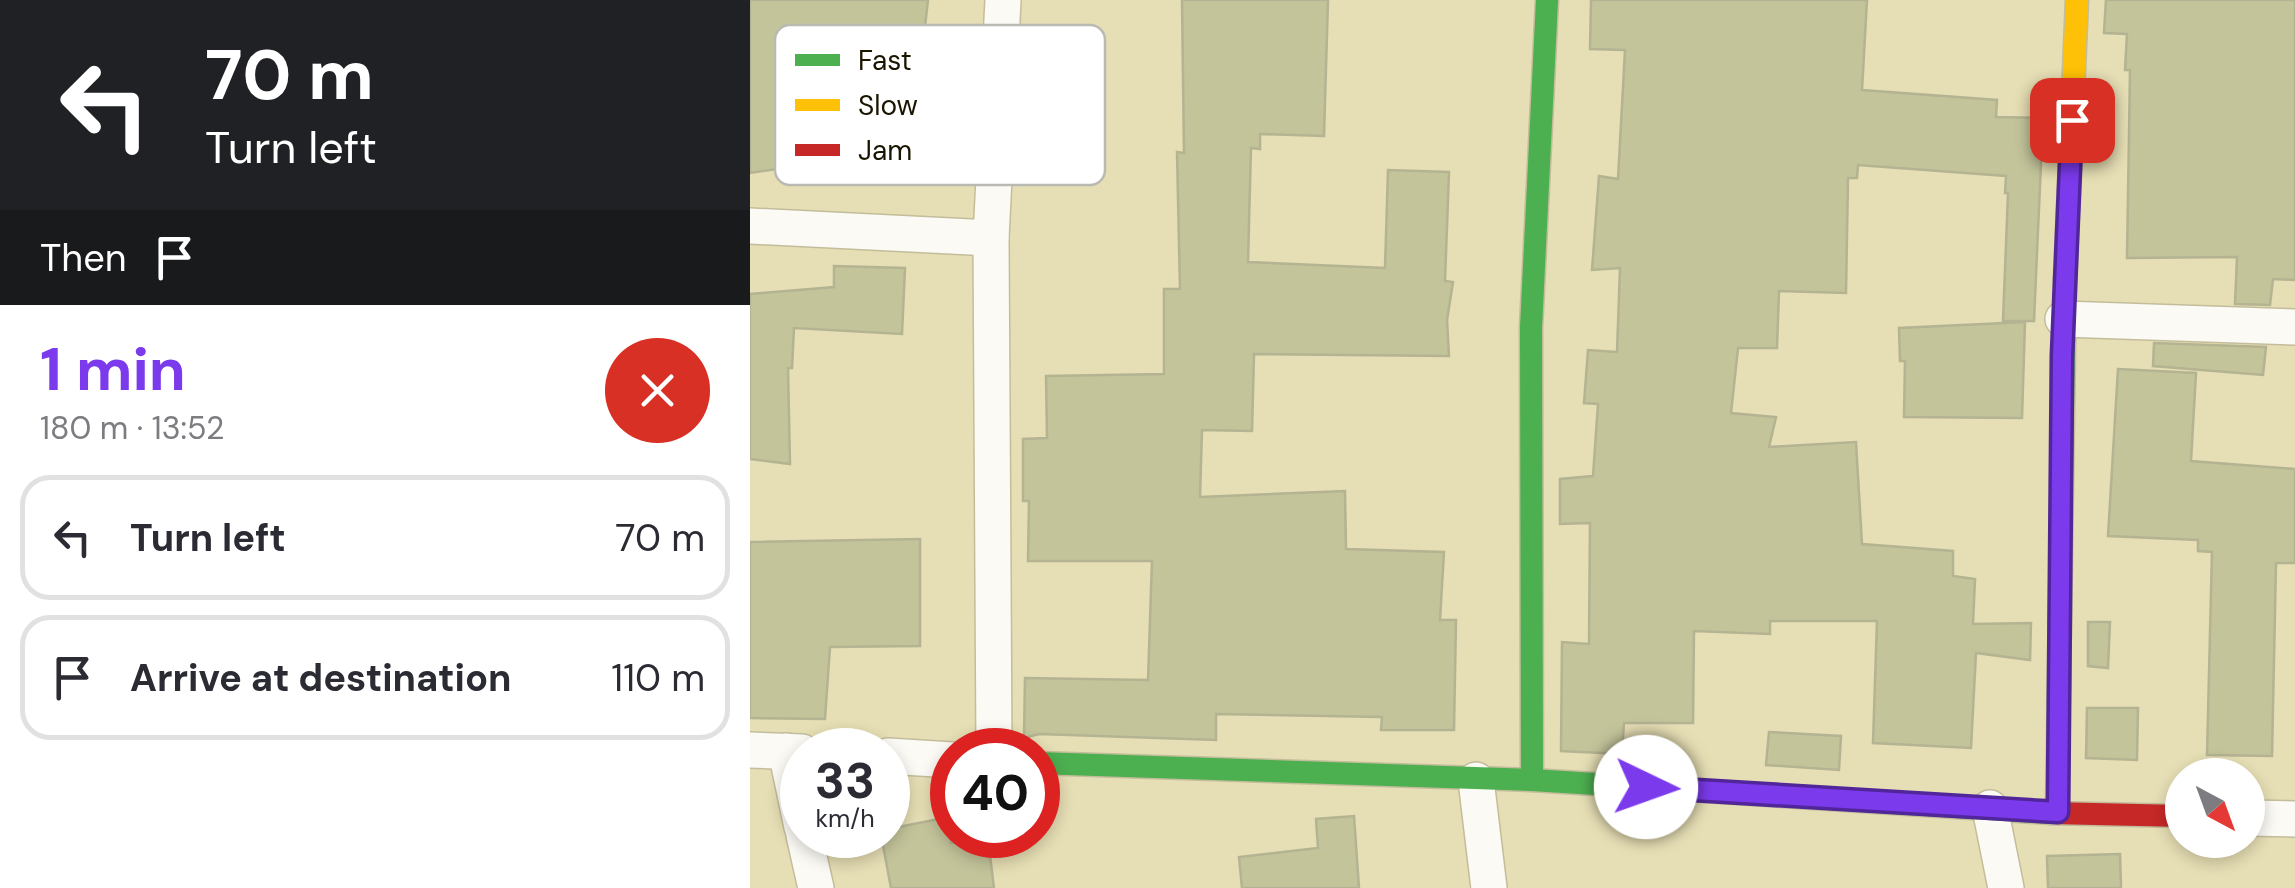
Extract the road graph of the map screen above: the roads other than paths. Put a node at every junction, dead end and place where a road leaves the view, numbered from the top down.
1 (1003, 0) edge
2 (1547, 0) edge
3 (2077, 0) edge
4 (1002, 25) edge
5 (994, 185) edge
6 (750, 226) edge
7 (991, 238) junction
8 (2063, 319) junction
9 (2295, 327) edge
10 (994, 728) edge
11 (750, 750) edge
12 (780, 751) edge
13 (1060, 764) edge
14 (1476, 780) junction
15 (1532, 780) junction
16 (1990, 808) junction
17 (2058, 812) junction
18 (2165, 815) edge
19 (2265, 818) edge
20 (2295, 819) edge
21 (809, 858) edge
22 (816, 888) edge
23 (1489, 888) edge
24 (2006, 888) edge

1 - 4 street
2 - 15 street
3 - 8 street
5 - 7 street
6 - 7 street
7 - 10 street
8 - 9 street
8 - 17 street
11 - 12 street
13 - 14 street
14 - 15 street
14 - 23 street
15 - 16 street
16 - 17 street
16 - 24 street
17 - 18 street
19 - 20 street
21 - 22 street

